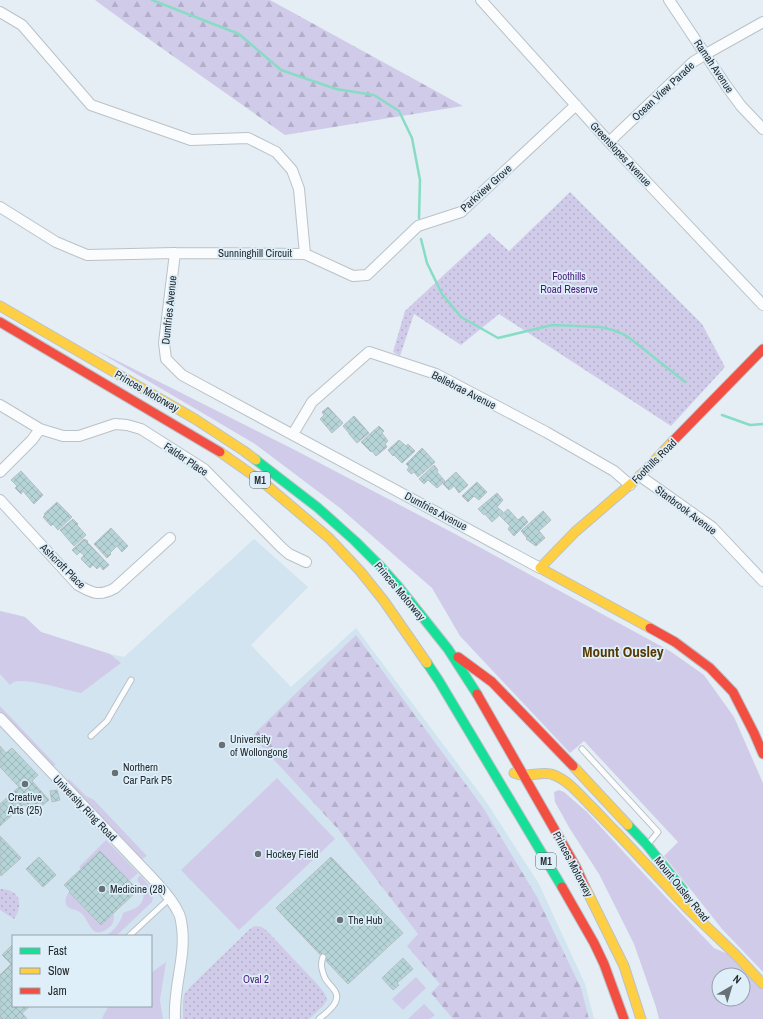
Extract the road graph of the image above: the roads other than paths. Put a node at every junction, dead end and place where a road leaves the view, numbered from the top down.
1 (481, 0) edge
2 (669, 0) edge
3 (0, 12) edge
4 (763, 22) edge
5 (706, 54) junction
6 (576, 105) junction
7 (763, 129) edge
8 (610, 142) junction
9 (0, 207) edge
10 (175, 253) junction
11 (305, 254) junction
12 (763, 305) edge
13 (0, 306) edge
14 (0, 322) edge
15 (763, 349) edge
16 (0, 405) edge
17 (40, 429) junction
18 (293, 434) junction
19 (0, 472) edge
20 (640, 476) junction
21 (630, 485) junction
22 (0, 500) edge
23 (170, 538) dead end
24 (329, 538) junction
25 (306, 562) dead end
26 (540, 568) junction
27 (763, 581) edge
28 (448, 649) junction
29 (131, 680) dead end
30 (465, 707) dead end
31 (0, 718) edge
32 (91, 736) dead end
33 (582, 749) dead end
34 (763, 754) edge
35 (504, 766) dead end
36 (523, 776) junction
37 (554, 785) dead end
38 (546, 795) dead end
39 (618, 834) junction
40 (646, 845) junction
41 (637, 855) junction
42 (170, 898) junction
43 (130, 935) edge
44 (736, 955) junction
45 (323, 957) dead end
46 (763, 984) edge
47 (637, 1005) junction
48 (168, 1019) edge
49 (174, 1019) edge
50 (319, 1019) edge
51 (624, 1019) edge
52 (641, 1019) edge

1 - 6 street, Greenslopes Avenue
2 - 5 street, Ramah Avenue
3 - 11 street, Sunninghill Circuit
4 - 5 street, Ocean View Parade
5 - 7 street, Ramah Avenue
5 - 8 street, Ocean View Parade
6 - 8 street, Greenslopes Avenue
6 - 11 street, Parkview Grove
8 - 12 street, Greenslopes Avenue
9 - 10 street, Sunninghill Circuit
10 - 11 street, Sunninghill Circuit
10 - 18 street, Dumfries Avenue
13 - 28 main road, Princes Motorway / M1
14 - 24 main road, Princes Motorway / M1
15 - 20 main road, Foothills Road
16 - 17 street, Falder Place
17 - 19 street
17 - 25 street, Falder Place
18 - 21 street, Bellebrae Avenue
18 - 26 street, Dumfries Avenue
20 - 21 main road, Foothills Road
20 - 27 street, Stanbrook Avenue
21 - 26 main road, Foothills Road
22 - 23 street, Ashcroft Place
24 - 30 main road
24 - 51 main road, Princes Motorway / M1
26 - 34 main road, Dumfries Avenue
28 - 36 main road, Princes Motorway / M1
28 - 40 main road, Mount Ousley Road
29 - 32 lane
31 - 42 street, University Ring Road
33 - 40 lane
35 - 36 main road
36 - 39 main road
36 - 47 main road, Princes Motorway / M1
37 - 39 main road
38 - 47 main road
39 - 41 main road, Mount Ousley Road
40 - 41 lane
40 - 44 main road, Mount Ousley Road
41 - 44 main road, Mount Ousley Road
42 - 43 lane
42 - 48 street, University Ring Road
42 - 49 street, University Ring Road
44 - 46 main road, Mount Ousley Road
45 - 50 lane
47 - 52 main road, Princes Motorway / M1

